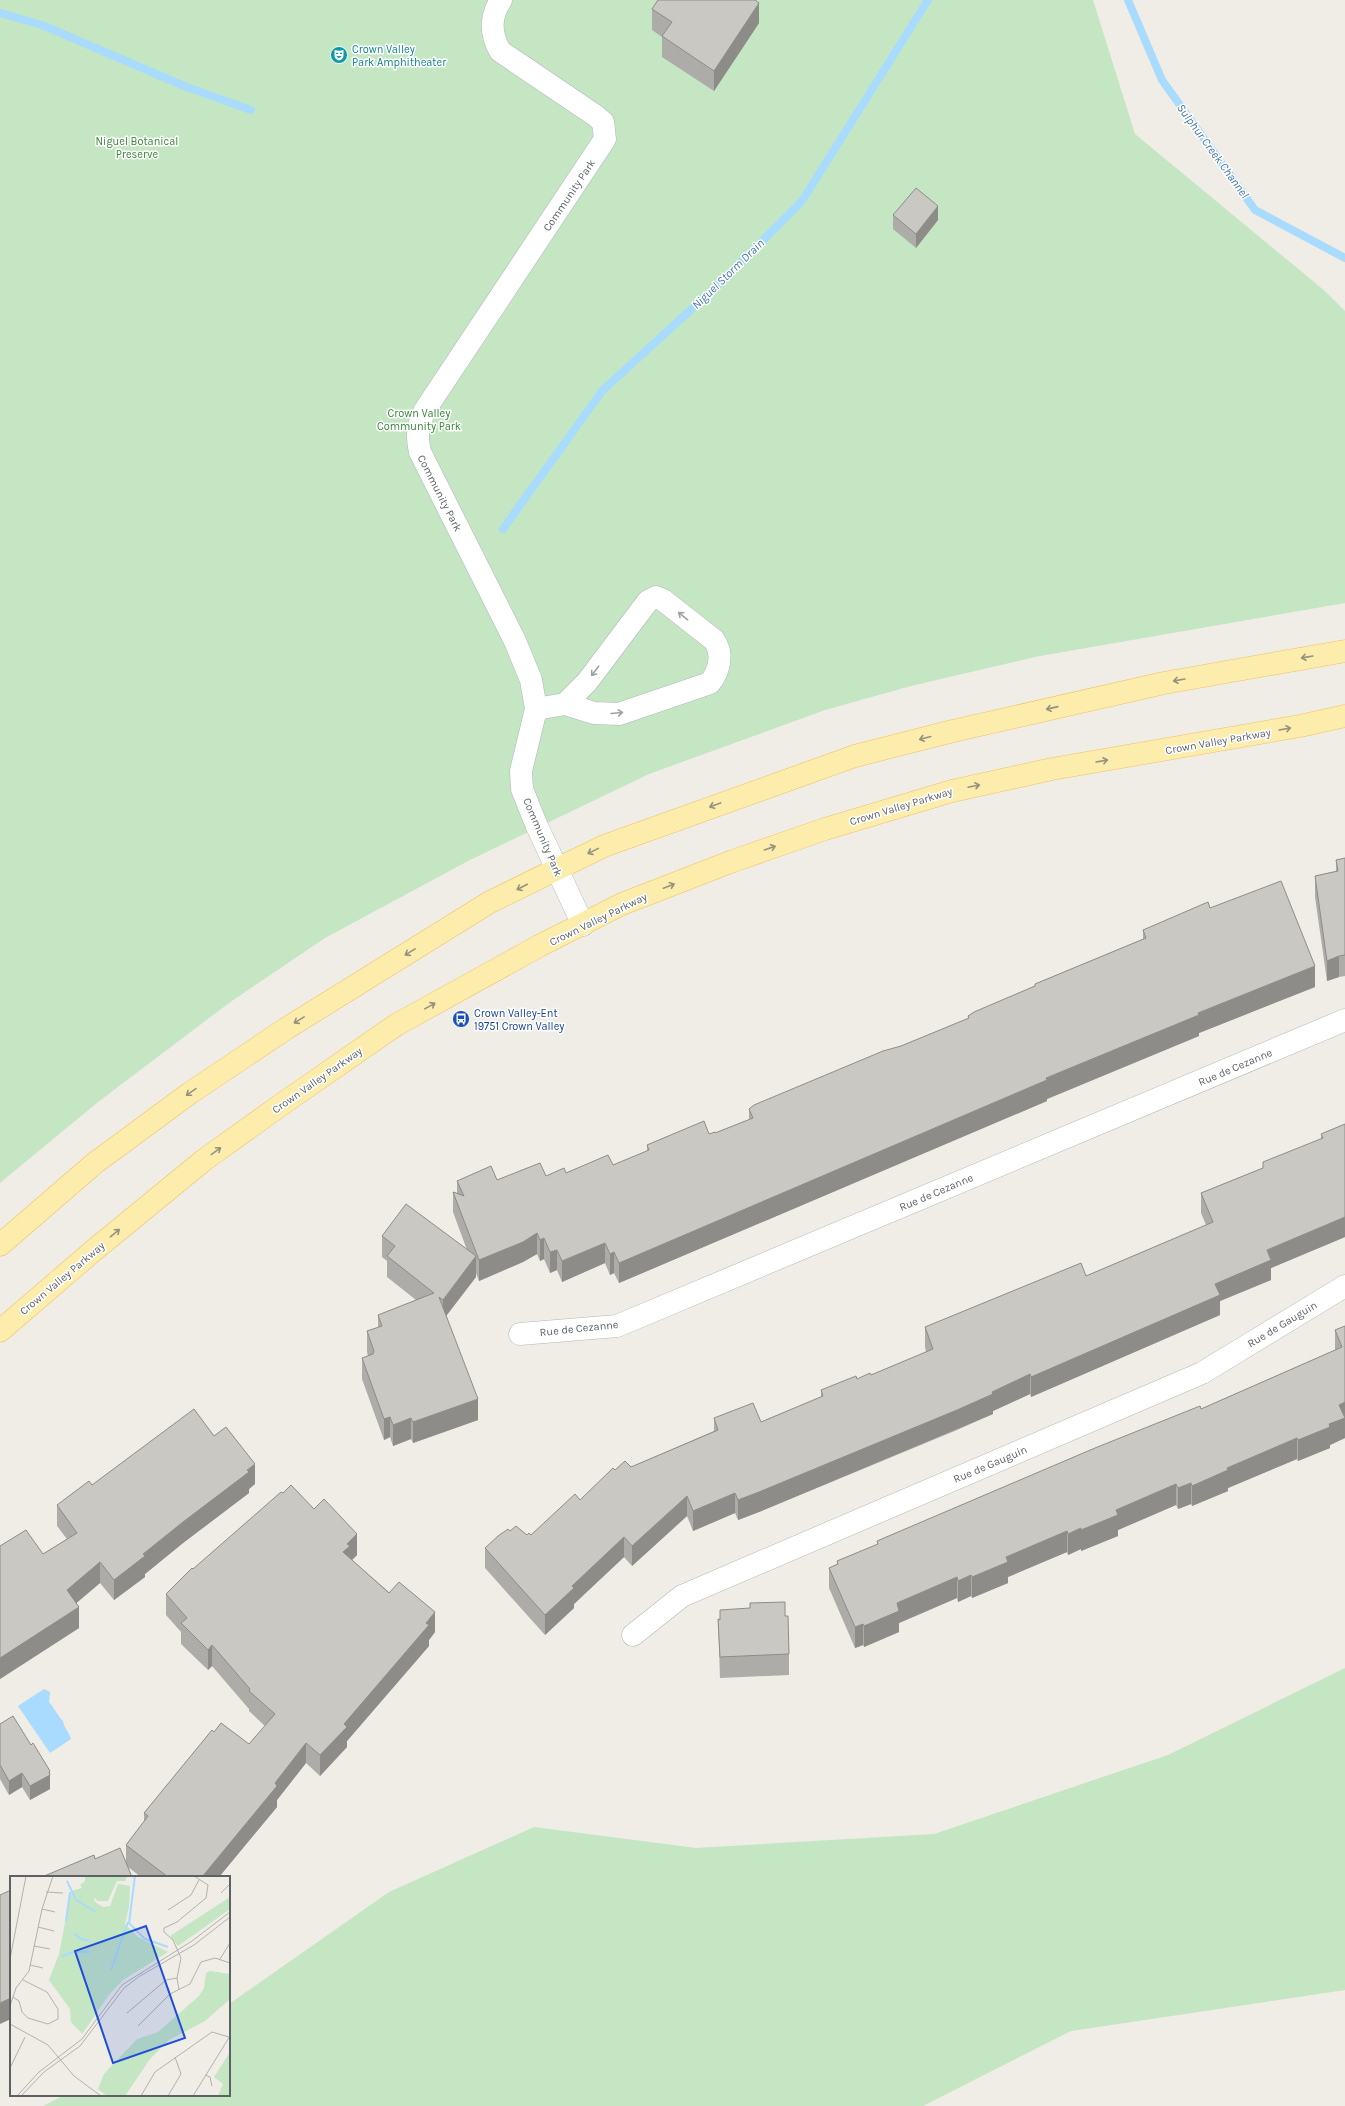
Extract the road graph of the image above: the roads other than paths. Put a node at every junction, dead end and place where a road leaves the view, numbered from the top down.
1 (502, 0) edge
2 (1345, 651) edge
3 (565, 704) junction
4 (536, 709) junction
5 (1345, 716) edge
6 (557, 869) junction
7 (583, 925) junction
8 (1345, 1020) edge
9 (0, 1245) edge
10 (1345, 1286) edge
11 (0, 1331) edge
12 (520, 1334) dead end
13 (633, 1636) dead end

1 - 4 street, Community Park
2 -> 6 main road
3 -> 3 street
3 - 4 street
4 - 6 street, Community Park
7 -> 5 main road, Crown Valley Parkway
6 - 7 street, Community Park
6 -> 9 main road
11 -> 7 main road, Crown Valley Parkway
8 - 12 street, Rue de Cezanne
10 - 13 street, Rue de Gauguin

